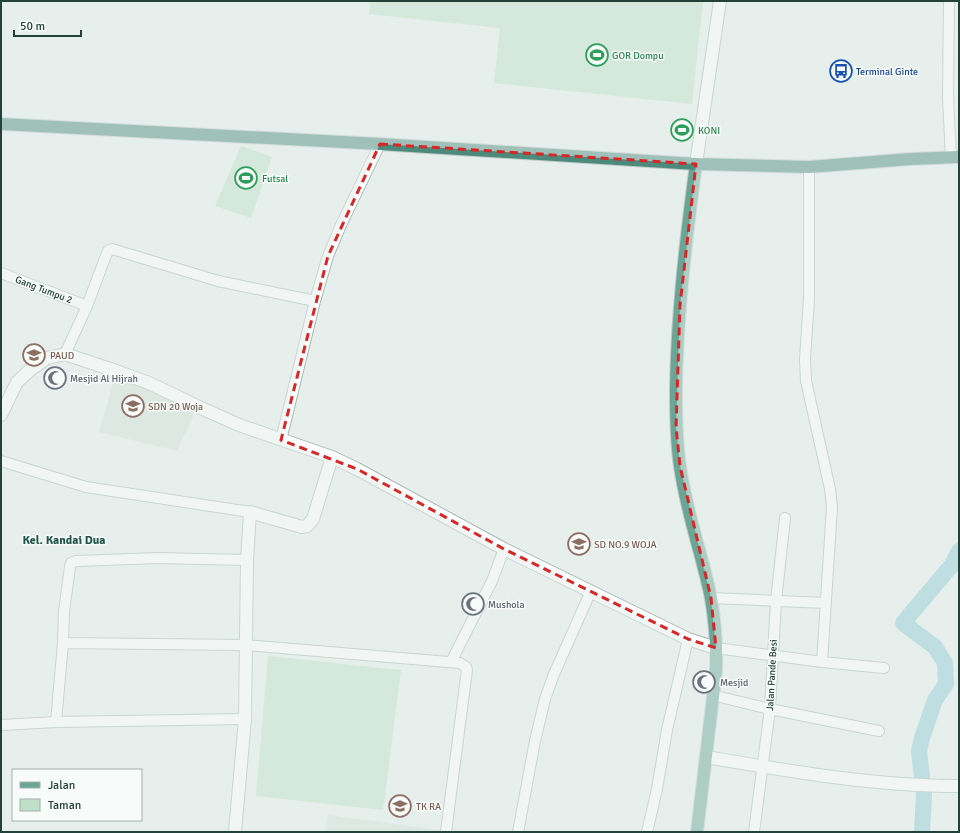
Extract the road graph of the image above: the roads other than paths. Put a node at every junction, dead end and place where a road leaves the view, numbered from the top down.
1 (720, 1) edge
2 (949, 1) edge
3 (1, 124) edge
4 (380, 144) junction
5 (955, 157) edge
6 (696, 164) junction
7 (809, 167) junction
8 (2, 273) edge
9 (315, 302) junction
10 (87, 306) junction
11 (65, 354) junction
12 (1, 415) edge
13 (281, 440) junction
14 (332, 457) junction
15 (1, 461) edge
16 (250, 512) junction
17 (785, 518) dead end
18 (504, 549) junction
19 (247, 560) junction
20 (591, 591) junction
21 (711, 598) junction
22 (776, 601) junction
23 (826, 603) junction
24 (688, 638) junction
25 (63, 643) junction
26 (245, 645) junction
27 (716, 648) junction
28 (772, 656) junction
29 (451, 662) junction
30 (822, 662) junction
31 (884, 668) dead end
32 (712, 695) junction
33 (770, 709) junction
34 (245, 719) junction
35 (56, 722) junction
36 (1, 725) edge
37 (879, 731) dead end
38 (706, 757) junction
39 (762, 767) junction
40 (959, 786) edge
41 (235, 832) edge
42 (446, 832) edge
43 (518, 832) edge
44 (647, 832) edge
45 (697, 832) edge
46 (754, 832) edge

1 - 6 street
2 - 5 street
3 - 4 highway
4 - 6 highway
4 - 9 street
5 - 7 highway
6 - 7 highway
6 - 21 main road
7 - 23 street
8 - 10 street, Gang Tumpu 2
9 - 10 street
9 - 13 street
10 - 11 street
11 - 12 street
11 - 13 street
13 - 14 street
14 - 16 street
14 - 18 street
15 - 16 street
16 - 19 street
17 - 22 street, Jalan Pande Besi
18 - 20 street
18 - 29 street
19 - 25 street
19 - 26 street
20 - 24 street
20 - 43 street
21 - 22 street
21 - 27 main road
22 - 23 street
22 - 28 street, Jalan Pande Besi
23 - 30 street
24 - 27 street
24 - 44 street
25 - 26 street
25 - 35 street
26 - 29 street
26 - 34 street
27 - 28 street
27 - 32 main road
28 - 30 street
28 - 33 street, Jalan Pande Besi
29 - 42 street
30 - 31 street
32 - 33 street
32 - 38 main road
33 - 37 street
33 - 39 street, Jalan Pande Besi
34 - 35 street
34 - 41 street
35 - 36 street
38 - 39 street
38 - 45 main road
39 - 40 street
39 - 46 street, Jalan Pande Besi

